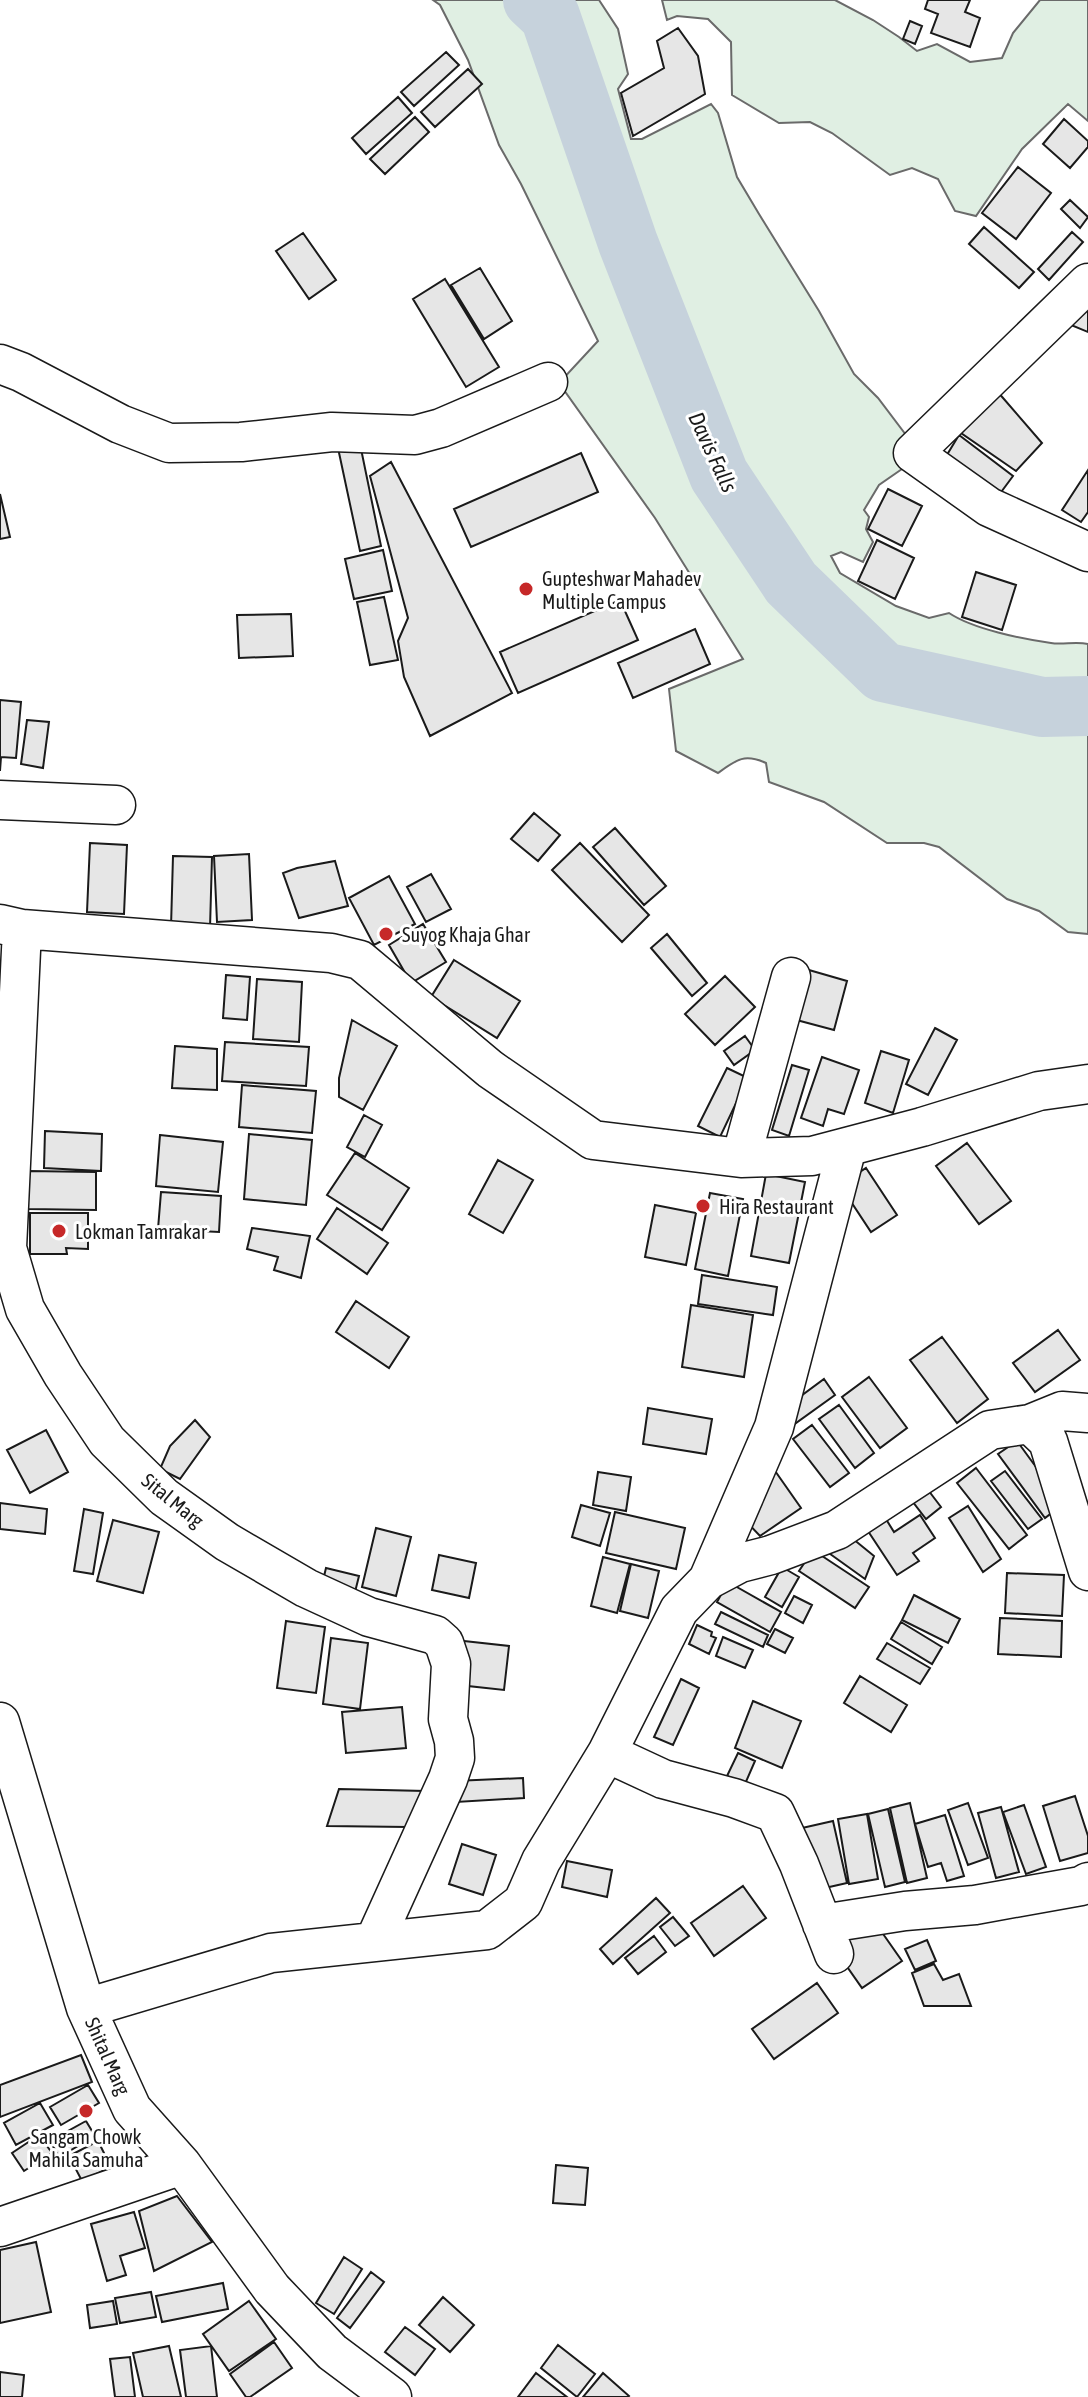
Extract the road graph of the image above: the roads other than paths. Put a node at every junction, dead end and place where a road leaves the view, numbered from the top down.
1 (1088, 283) edge
2 (0, 364) edge
3 (548, 382) dead end
4 (1088, 552) edge
5 (0, 800) edge
6 (116, 805) dead end
7 (11, 926) edge
8 (791, 977) dead end
9 (1088, 1084) edge
10 (847, 1147) junction
11 (741, 1158) junction
12 (1088, 1413) edge
13 (1030, 1424) junction
14 (1088, 1571) edge
15 (708, 1580) junction
16 (0, 1722) edge
17 (607, 1753) junction
18 (1088, 1882) edge
19 (374, 1942) junction
20 (86, 2008) junction
21 (182, 2165) junction
22 (0, 2227) edge
23 (392, 2397) edge

1 - 4 street
2 - 3 street
5 - 6 street
7 - 11 street
7 - 19 street, Sital Marg
8 - 11 street
9 - 10 street
10 - 11 street
10 - 15 street
12 - 13 street
13 - 14 street
13 - 15 street
15 - 17 street
16 - 20 street, Shital Marg
17 - 18 street
17 - 19 street
19 - 20 street
20 - 21 street, Shital Marg
21 - 22 street
21 - 23 street, Shital Marg

